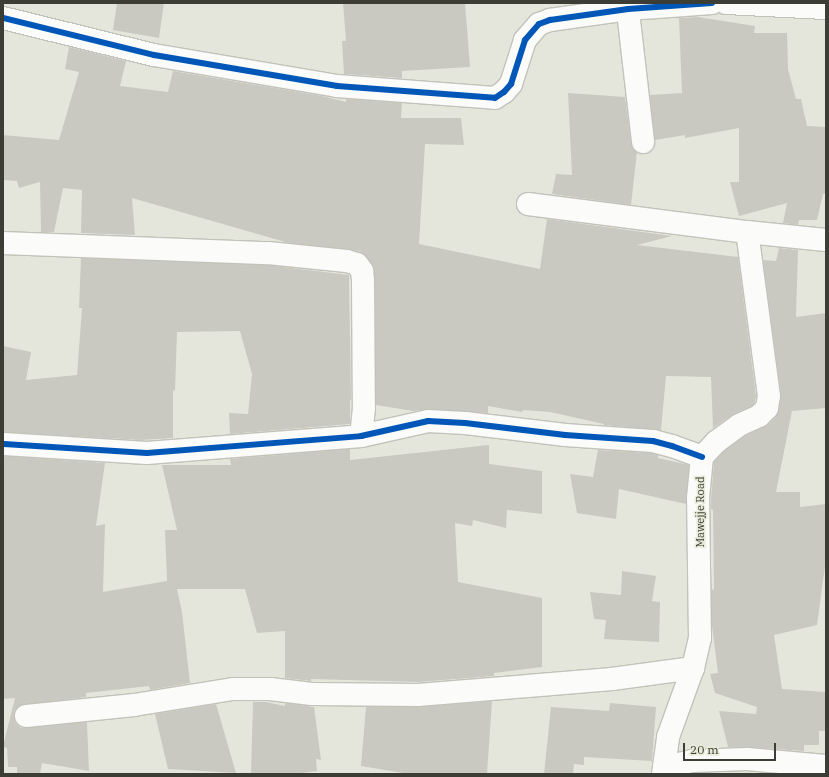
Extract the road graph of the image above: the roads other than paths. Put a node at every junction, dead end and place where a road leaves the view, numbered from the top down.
1 (712, 3) edge
2 (726, 3) edge
3 (628, 6) edge
4 (826, 8) edge
5 (3, 18) edge
6 (643, 142) dead end
7 (528, 204) dead end
8 (748, 232) junction
9 (826, 240) edge
10 (3, 243) edge
11 (361, 436) junction
12 (4, 444) edge
13 (702, 457) junction
14 (693, 668) junction
15 (26, 716) dead end
16 (826, 766) edge
17 (663, 770) edge

1 - 3 street
2 - 4 street
3 - 5 street
3 - 6 street
7 - 8 street
8 - 9 street
8 - 13 street
10 - 11 street
11 - 12 street
11 - 13 street
13 - 14 street, Mawejje Road
14 - 15 street
14 - 17 street, Mawejje Road
16 - 17 street

